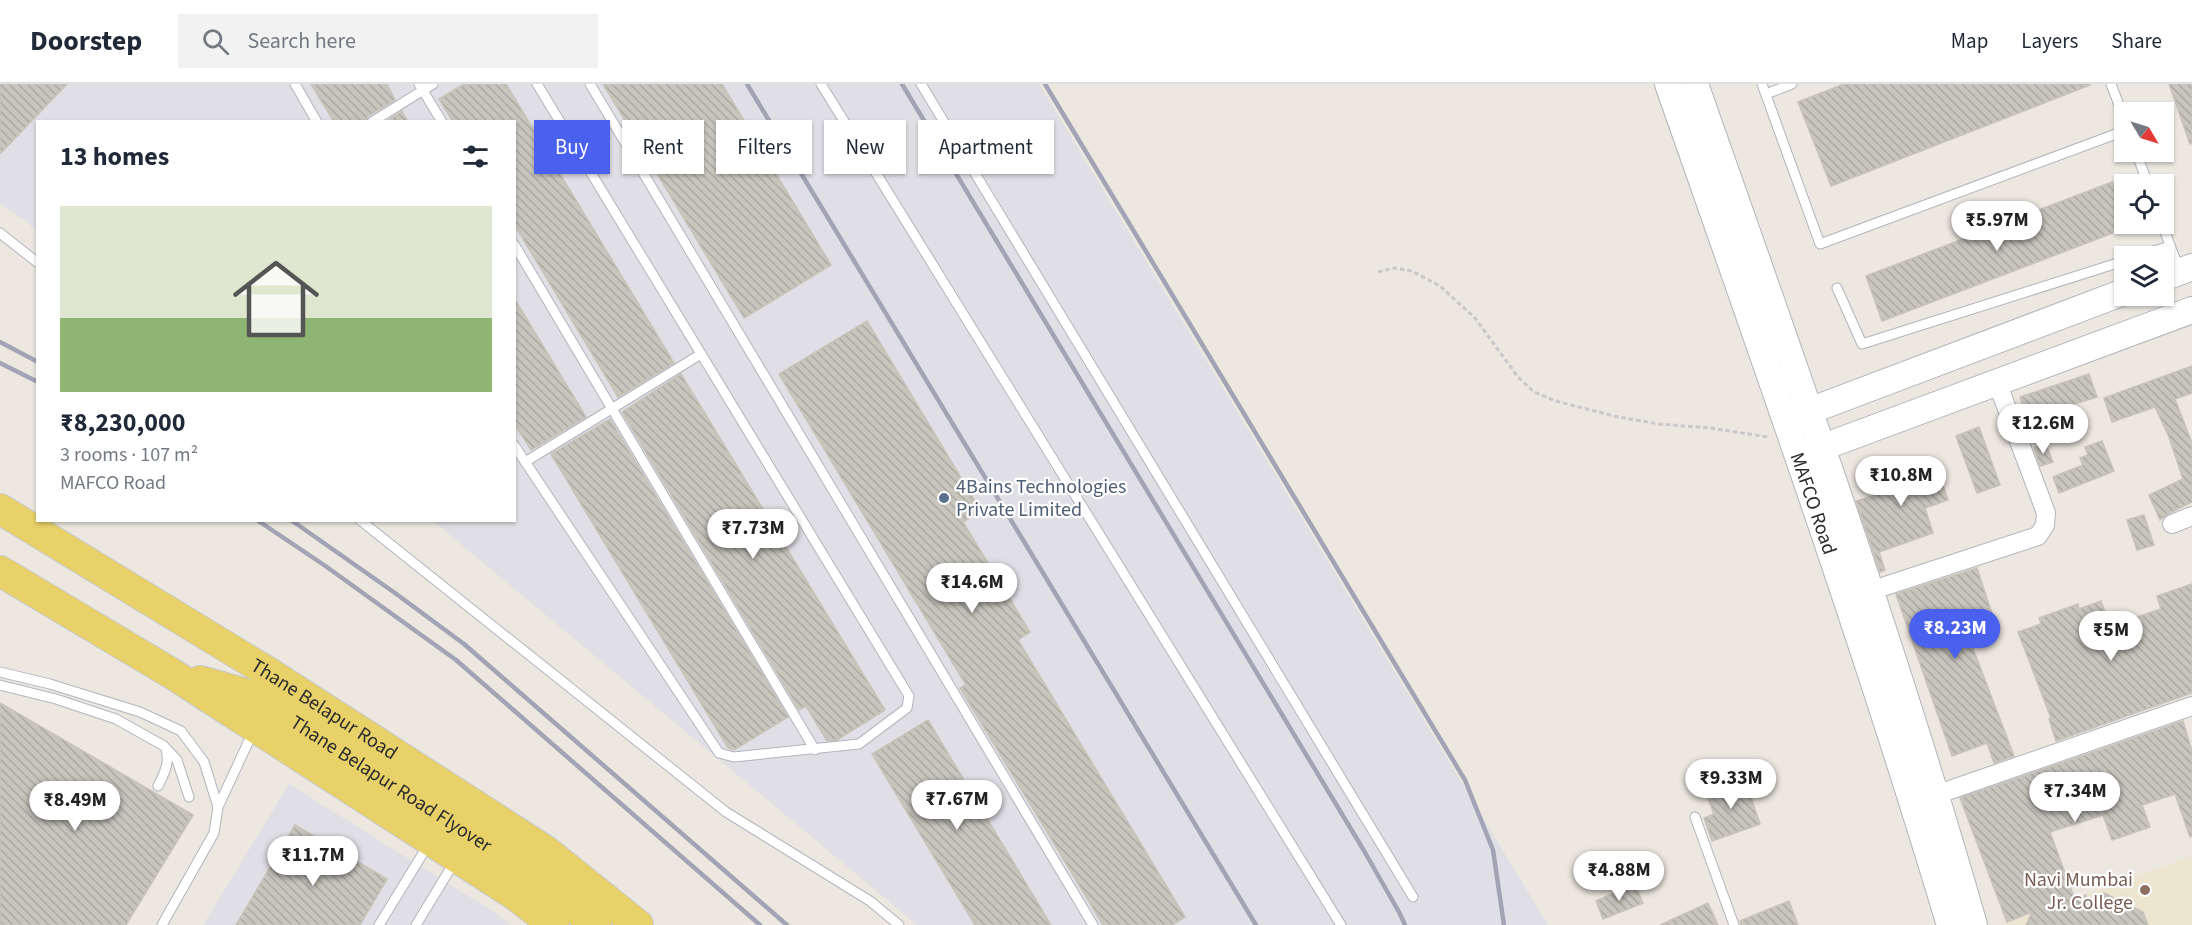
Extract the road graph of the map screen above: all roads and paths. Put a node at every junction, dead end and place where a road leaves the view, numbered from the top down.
1 (295, 84) edge
2 (433, 84) edge
3 (537, 84) edge
4 (590, 84) edge
5 (822, 84) edge
6 (921, 84) edge
7 (1668, 84) edge
8 (1695, 84) edge
9 (1792, 84) edge
10 (2111, 84) edge
11 (421, 87) edge
12 (1764, 89) edge
13 (2118, 102) edge
14 (316, 120) edge
15 (375, 120) edge
16 (441, 120) edge
17 (2114, 135) edge
18 (0, 233) edge
19 (2166, 234) edge
20 (2170, 246) edge
21 (516, 247) edge
22 (36, 261) edge
23 (2114, 264) edge
24 (1378, 272) dead end
25 (1837, 288) dead end
26 (2114, 296) edge
27 (2192, 310) edge
28 (701, 354) junction
29 (1997, 382) junction
30 (612, 408) junction
31 (1810, 411) junction
32 (1794, 439) junction
33 (1823, 447) junction
34 (516, 448) edge
35 (525, 462) junction
36 (0, 509) edge
37 (2192, 516) edge
38 (363, 522) edge
39 (2172, 524) dead end
40 (0, 571) edge
41 (1870, 591) junction
42 (0, 672) edge
43 (171, 673) junction
44 (0, 685) edge
45 (2192, 706) edge
46 (255, 727) junction
47 (164, 746) junction
48 (815, 750) junction
49 (158, 786) dead end
50 (189, 797) dead end
51 (1925, 799) junction
52 (218, 807) junction
53 (1695, 817) dead end
54 (432, 840) junction
55 (458, 857) junction
56 (1413, 897) dead end
57 (1963, 923) edge
58 (162, 925) edge
59 (379, 925) edge
60 (416, 925) edge
61 (554, 925) edge
62 (596, 925) edge
63 (638, 925) edge
64 (899, 925) edge
65 (1093, 925) edge
66 (1341, 925) edge
67 (1734, 925) edge

1 - 14 lane
2 - 11 lane
3 - 28 lane
4 - 65 lane
5 - 66 lane
6 - 56 lane
7 - 32 main road, MAFCO Road
8 - 31 main road, MAFCO Road
9 - 12 lane
10 - 13 lane
11 - 15 lane
11 - 16 lane
12 - 17 lane
18 - 22 lane
19 - 20 lane
21 - 30 lane
23 - 25 lane
24 - 32 path
26 - 31 main road
27 - 29 main road
28 - 30 lane
28 - 48 lane
29 - 33 main road
29 - 41 street
30 - 35 lane
30 - 48 lane
31 - 32 main road
31 - 33 main road, MAFCO Road
32 - 33 main road
32 - 51 main road, MAFCO Road
33 - 41 main road, MAFCO Road
34 - 35 lane
35 - 48 lane
36 - 63 main road, Thane Belapur Road
37 - 39 street
38 - 64 lane
40 - 43 main road
41 - 51 main road, MAFCO Road
42 - 52 lane
43 - 46 main road
43 - 62 main road, Thane Belapur Road Flyover
44 - 47 lane
45 - 51 street
46 - 52 lane
46 - 54 main road
47 - 49 lane
47 - 50 lane
51 - 57 main road, MAFCO Road
52 - 58 lane
53 - 67 lane
54 - 55 main road
54 - 59 lane
55 - 60 lane
55 - 61 main road

